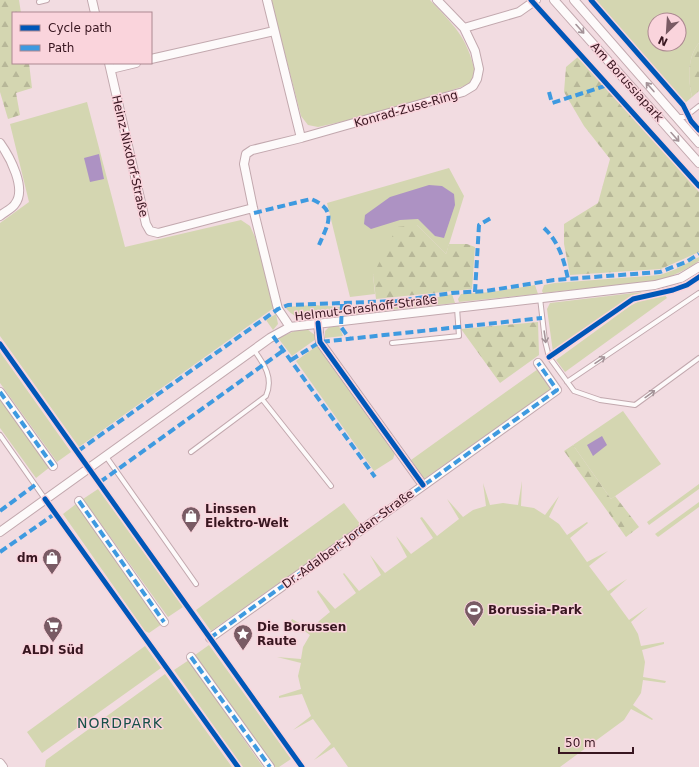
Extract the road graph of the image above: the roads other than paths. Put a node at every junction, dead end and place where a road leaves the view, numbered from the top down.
1 (47, 0) edge
2 (92, 0) edge
3 (267, 0) edge
4 (437, 0) edge
5 (536, 0) edge
6 (554, 0) edge
7 (574, 0) edge
8 (39, 2) dead end
9 (95, 12) edge
10 (464, 28) junction
11 (274, 31) junction
12 (152, 59) edge
13 (127, 64) edge
14 (110, 66) edge
15 (699, 107) edge
16 (676, 116) junction
17 (300, 138) junction
18 (0, 143) edge
19 (699, 143) edge
20 (699, 164) edge
21 (253, 208) junction
22 (0, 216) edge
23 (699, 267) edge
24 (699, 293) edge
25 (540, 298) junction
26 (457, 308) junction
27 (318, 323) junction
28 (290, 327) junction
29 (392, 342) dead end
30 (254, 349) junction
31 (699, 358) edge
32 (538, 363) dead end
33 (567, 382) junction
34 (0, 392) edge
35 (262, 399) junction
36 (0, 435) edge
37 (191, 452) dead end
38 (105, 455) junction
39 (53, 466) dead end
40 (423, 485) junction
41 (331, 486) dead end
42 (45, 499) junction
43 (79, 501) dead end
44 (0, 532) edge
45 (196, 584) dead end
46 (164, 622) dead end
47 (210, 638) dead end
48 (191, 657) dead end
49 (0, 763) edge
50 (3, 767) edge
51 (270, 767) edge

1 - 8 lane
2 - 9 street
3 - 11 street
4 - 10 street, Konrad-Zuse-Ring
5 - 10 street
6 -> 20 street, Am Borussiapark
16 -> 7 street, Am Borussiapark
10 - 17 street, Konrad-Zuse-Ring
11 - 12 street
11 - 17 street
13 - 14 street, Heinz-Nixdorf-Straße
14 - 21 street, Heinz-Nixdorf-Straße
15 - 16 lane
16 - 19 street, Am Borussiapark
17 - 21 street, Konrad-Zuse-Ring
18 - 22 street
21 - 28 street, Konrad-Zuse-Ring
23 - 25 street, Helmut-Grashoff-Straße
33 -> 24 lane
25 - 26 street, Helmut-Grashoff-Straße
25 -> 33 lane
26 - 27 street, Helmut-Grashoff-Straße
26 - 29 lane
27 - 28 street, Helmut-Grashoff-Straße
27 - 40 street
28 - 30 street, Helmut-Grashoff-Straße
30 - 35 lane
30 - 38 street, Helmut-Grashoff-Straße
33 -> 31 lane
32 - 40 street, Dr.-Adalbert-Jordan-Straße
34 - 39 street
35 - 37 lane
35 - 41 lane
36 - 42 lane
38 - 42 street, Helmut-Grashoff-Straße
38 - 45 lane
40 - 47 street, Dr.-Adalbert-Jordan-Straße
42 - 44 street, Helmut-Grashoff-Straße
43 - 46 street
48 - 51 street
49 - 50 street

